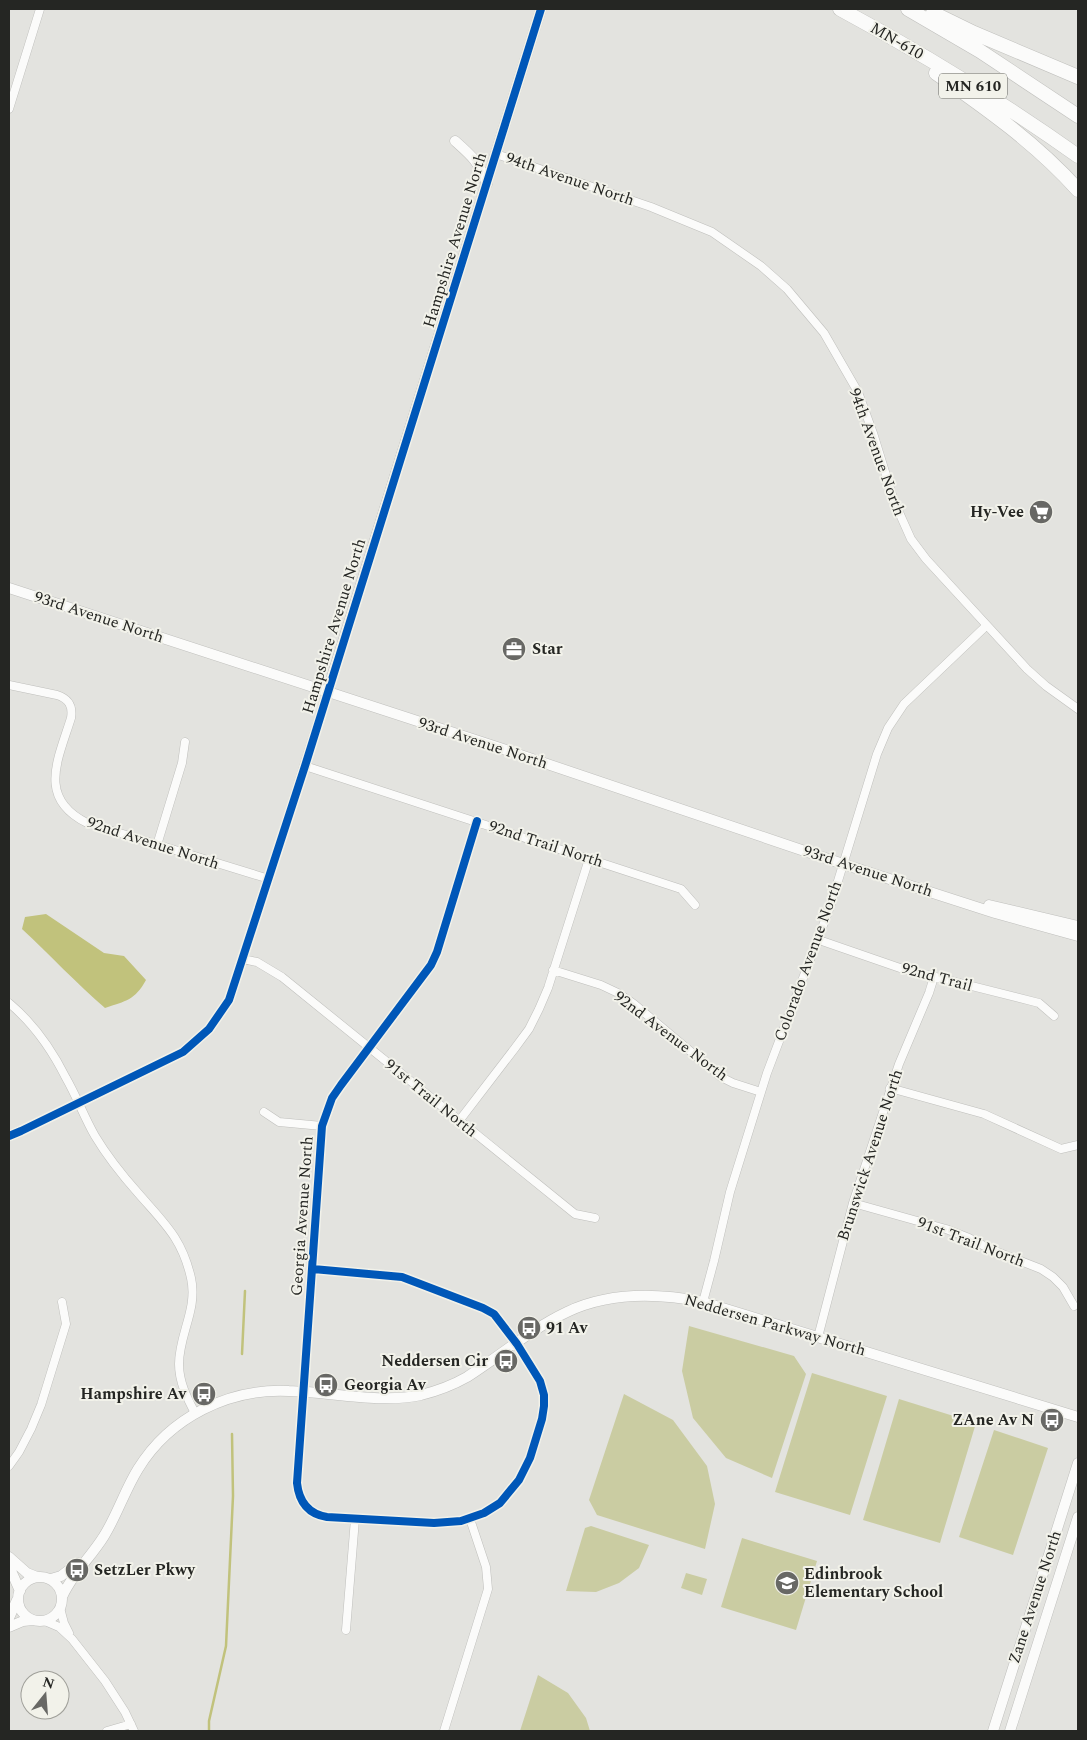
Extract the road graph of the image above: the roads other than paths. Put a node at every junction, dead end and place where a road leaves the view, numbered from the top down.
1 (40, 9) edge
2 (541, 9) edge
3 (840, 9) edge
4 (908, 9) edge
5 (924, 9) edge
6 (864, 22) junction
7 (1049, 66) junction
8 (1078, 72) edge
9 (1078, 77) edge
10 (9, 110) edge
11 (1078, 116) edge
12 (455, 141) dead end
13 (496, 154) junction
14 (1078, 156) edge
15 (487, 184) junction
16 (1078, 190) edge
17 (9, 588) edge
18 (986, 626) junction
19 (9, 685) edge
20 (327, 693) junction
21 (1078, 709) edge
22 (185, 742) dead end
23 (305, 766) junction
24 (477, 822) junction
25 (157, 845) junction
26 (589, 859) junction
27 (843, 864) junction
28 (268, 880) junction
29 (958, 900) junction
30 (695, 906) dead end
31 (1078, 926) edge
32 (1078, 936) edge
33 (819, 940) junction
34 (243, 959) junction
35 (553, 970) junction
36 (934, 977) junction
37 (9, 1003) edge
38 (1054, 1016) dead end
39 (369, 1048) junction
40 (890, 1088) junction
41 (761, 1092) junction
42 (78, 1102) junction
43 (264, 1112) dead end
44 (459, 1121) junction
45 (322, 1126) junction
46 (9, 1136) edge
47 (1078, 1145) edge
48 (852, 1203) junction
49 (595, 1218) dead end
50 (313, 1269) junction
51 (62, 1302) dead end
52 (703, 1302) junction
53 (1074, 1306) dead end
54 (818, 1337) junction
55 (517, 1344) junction
56 (304, 1392) junction
57 (196, 1413) junction
58 (1078, 1417) edge
59 (1078, 1463) edge
60 (9, 1466) edge
61 (1078, 1517) edge
62 (355, 1519) junction
63 (470, 1519) junction
64 (9, 1557) edge
65 (88, 1558) junction
66 (9, 1566) edge
67 (37, 1577) junction
68 (51, 1579) junction
69 (19, 1595) junction
70 (63, 1595) junction
71 (60, 1608) junction
72 (9, 1618) edge
73 (33, 1620) junction
74 (45, 1621) junction
75 (9, 1627) edge
76 (346, 1630) dead end
77 (72, 1639) junction
78 (132, 1728) edge
79 (107, 1731) edge
80 (444, 1731) edge
81 (993, 1731) edge
82 (1010, 1731) edge

1 - 10 street
2 - 13 street, Hampshire Avenue North
3 - 6 highway, MN-610 / MN 610
4 - 11 highway, MN-610 / MN 610
5 - 7 highway
6 - 14 highway, MN-610 / MN 610
6 - 16 highway
7 - 8 highway
7 - 9 highway
12 - 15 street
13 - 15 street, Hampshire Avenue North
13 - 18 street, 94th Avenue North
15 - 20 street, Hampshire Avenue North
17 - 20 street, 93rd Avenue North
18 - 21 street, 94th Avenue North
18 - 27 street, Colorado Avenue North
19 - 25 street, 92nd Avenue North
20 - 23 street, Hampshire Avenue North
20 - 27 street, 93rd Avenue North
22 - 25 street
23 - 24 street, 92nd Trail North
23 - 28 street, Hampshire Avenue North
24 - 26 street, 92nd Trail North
24 - 39 street, Georgia Avenue North
25 - 28 street, 92nd Avenue North
26 - 30 street, 92nd Trail North
26 - 35 street
27 - 29 street, 93rd Avenue North
27 - 33 street, Colorado Avenue North
28 - 34 street, Hampshire Avenue North
29 - 31 street, 93rd Avenue North
29 - 32 street, 93rd Avenue North
33 - 36 street, 92nd Trail
33 - 41 street, Colorado Avenue North
34 - 39 street, 91st Trail North
34 - 42 street, Hampshire Avenue North
35 - 41 street, 92nd Avenue North
35 - 44 street
36 - 38 street, 92nd Trail
36 - 40 street, Brunswick Avenue North
37 - 42 street
39 - 44 street, 91st Trail North
39 - 45 street, Georgia Avenue North
40 - 47 street
40 - 48 street, Brunswick Avenue North
41 - 52 street, Colorado Avenue North
42 - 46 street, Hampshire Avenue North
42 - 57 street
43 - 45 street
44 - 49 street, 91st Trail North
45 - 50 street, Georgia Avenue North
48 - 53 street, 91st Trail North
48 - 54 street, Brunswick Avenue North
50 - 55 street
50 - 56 street, Georgia Avenue North
51 - 60 street
52 - 54 street, Neddersen Parkway North
52 - 55 street, Neddersen Parkway North
54 - 58 street, Neddersen Parkway North
55 - 56 street, Neddersen Parkway North
55 - 63 street
56 - 57 street, Neddersen Parkway North
56 - 62 street, Georgia Avenue North
57 - 65 street, Neddersen Parkway North
59 - 81 street, Zane Avenue North
61 - 82 street, Zane Avenue North
62 - 63 street
62 - 76 street
63 - 80 street
64 - 67 street
65 - 68 street, Neddersen Parkway North
65 - 70 street, Neddersen Parkway North
66 - 69 street
67 - 68 street
67 - 69 street
68 - 70 street
69 - 72 street
69 - 73 street
70 - 71 street
71 - 74 street
71 - 77 street
73 - 74 street
73 - 75 street
74 - 77 street
77 - 78 street
78 - 79 street

